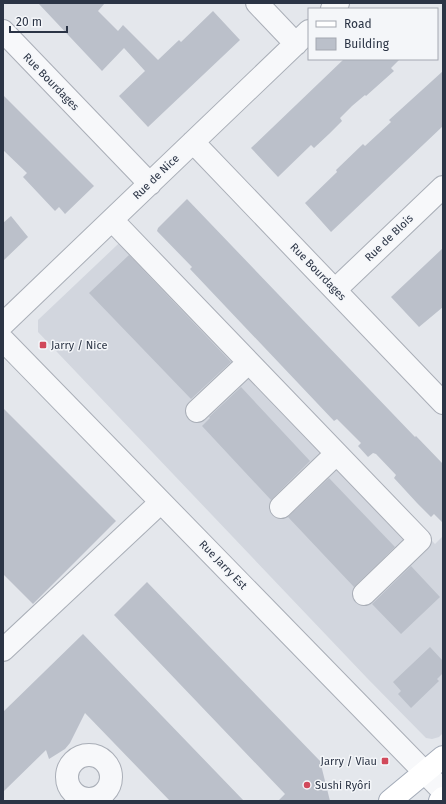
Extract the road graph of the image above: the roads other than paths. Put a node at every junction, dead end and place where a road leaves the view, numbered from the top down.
1 (257, 3) edge
2 (3, 31) edge
3 (302, 37) edge
4 (193, 142) junction
5 (150, 184) junction
6 (443, 186) edge
7 (112, 220) junction
8 (335, 290) junction
9 (3, 324) edge
10 (3, 340) edge
11 (248, 363) junction
12 (443, 403) edge
13 (197, 411) dead end
14 (336, 454) junction
15 (161, 502) junction
16 (280, 507) dead end
17 (364, 594) dead end
18 (3, 650) edge
19 (443, 757) edge
20 (426, 772) junction
21 (443, 791) edge
22 (443, 798) edge
23 (390, 801) edge
24 (440, 801) edge

1 - 3 street
2 - 5 street, Rue Bourdages
3 - 4 street, Rue de Nice
4 - 5 street, Rue de Nice
4 - 8 street, Rue Bourdages
5 - 7 street, Rue de Nice
6 - 8 street, Rue de Blois
7 - 9 street, Rue de Nice
7 - 11 street
8 - 12 street, Rue Bourdages
10 - 15 street, Rue Jarry Est
11 - 13 street
11 - 14 street
14 - 16 street
14 - 17 street
15 - 18 street
15 - 20 street, Rue Jarry Est
19 - 20 main road
20 - 21 street, Rue Jarry Est
20 - 23 main road
22 - 24 main road

